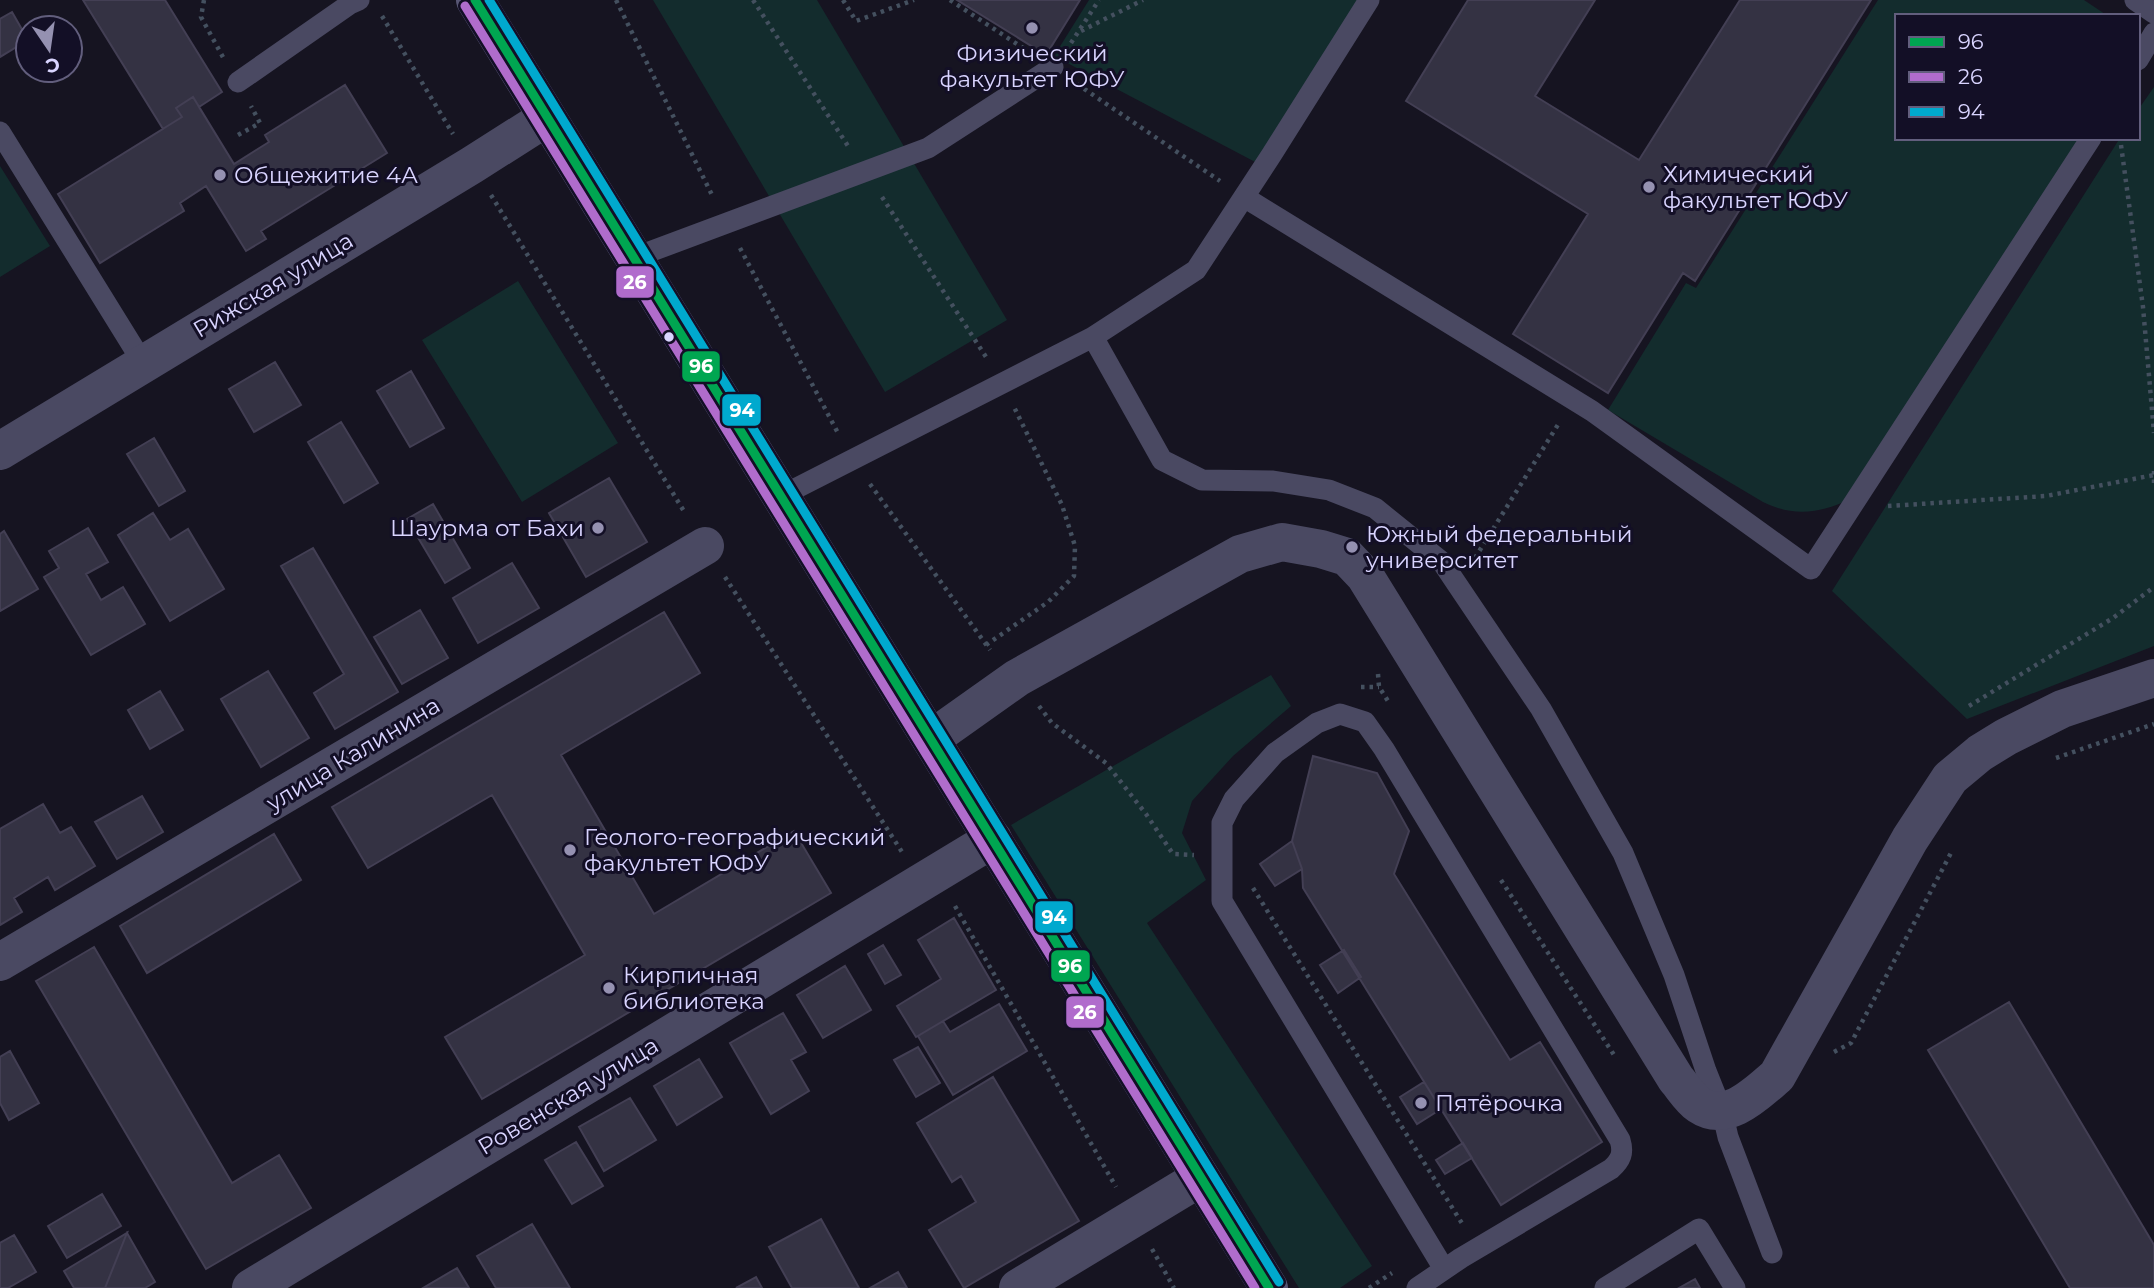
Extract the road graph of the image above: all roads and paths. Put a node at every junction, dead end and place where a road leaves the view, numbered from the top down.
1 (204, 0) edge
2 (359, 0) edge
3 (475, 0) edge
4 (617, 0) edge
5 (753, 0) edge
6 (843, 0) edge
7 (914, 0) edge
8 (950, 0) edge
9 (1099, 0) edge
10 (1143, 0) edge
11 (1369, 0) edge
12 (2135, 0) edge
13 (379, 12) dead end
14 (2154, 13) edge
15 (1080, 31) junction
16 (2154, 33) edge
17 (2140, 57) edge
18 (1053, 67) junction
19 (238, 82) joint
20 (546, 118) junction
21 (0, 132) edge
22 (2090, 140) edge
23 (2120, 140) edge
24 (472, 165) junction
25 (865, 171) junction
26 (1244, 197) junction
27 (726, 223) junction
28 (633, 258) junction
29 (1093, 337) junction
30 (143, 363) junction
31 (1002, 382) junction
32 (1573, 399) junction
33 (2154, 433) edge
34 (0, 451) edge
35 (853, 461) junction
36 (2154, 474) edge
37 (2154, 482) edge
38 (781, 496) junction
39 (1851, 506) junction
40 (705, 546) junction
41 (1457, 583) junction
42 (2154, 587) edge
43 (986, 645) junction
44 (2154, 678) edge
45 (1029, 692) junction
46 (1969, 706) dead end
47 (931, 738) junction
48 (993, 839) junction
49 (1196, 855) dead end
50 (1222, 862) junction
51 (929, 878) junction
52 (0, 961) edge
53 (1722, 1111) junction
54 (1200, 1178) junction
55 (1134, 1218) junction
56 (1464, 1226) dead end
57 (1772, 1253) dead end
58 (1444, 1269) junction
59 (251, 1288) edge
60 (1018, 1288) edge
61 (1174, 1288) edge
62 (1269, 1288) edge
63 (1417, 1288) edge
64 (1605, 1288) edge
65 (1735, 1288) edge

1 - 19 path
2 - 19 lane
3 - 20 main road
4 - 27 path
5 - 25 path
6 - 7 path
8 - 18 path
9 - 15 path
10 - 15 path
11 - 26 lane
12 - 14 lane
13 - 24 path
15 - 18 path
16 - 17 lane
18 - 25 lane
18 - 26 path
20 - 24 street, Рижская улица
20 - 28 main road
21 - 30 lane
22 - 39 lane
23 - 33 path
24 - 30 street, Рижская улица
24 - 40 path
25 - 27 lane
25 - 31 path
26 - 29 lane
26 - 32 lane
27 - 28 lane
27 - 35 path
28 - 38 main road
29 - 31 lane
29 - 41 lane
30 - 34 street, Рижская улица
31 - 35 lane
31 - 43 path
32 - 39 lane
32 - 41 path
35 - 38 lane
35 - 43 path
36 - 37 path
36 - 39 path
38 - 47 main road
40 - 51 path
40 - 52 street, улица Калинина
41 - 53 lane
42 - 46 path
43 - 45 path
44 - 53 street
45 - 47 street
45 - 49 path
45 - 53 street
47 - 48 main road
48 - 51 street, Ровенская улица
48 - 54 main road
50 - 56 path
50 - 58 lane
50 - 58 lane
51 - 55 path
51 - 59 street, Ровенская улица
53 - 57 lane
54 - 55 street
54 - 62 main road
55 - 60 street
55 - 61 path
58 - 63 lane
64 - 65 lane

